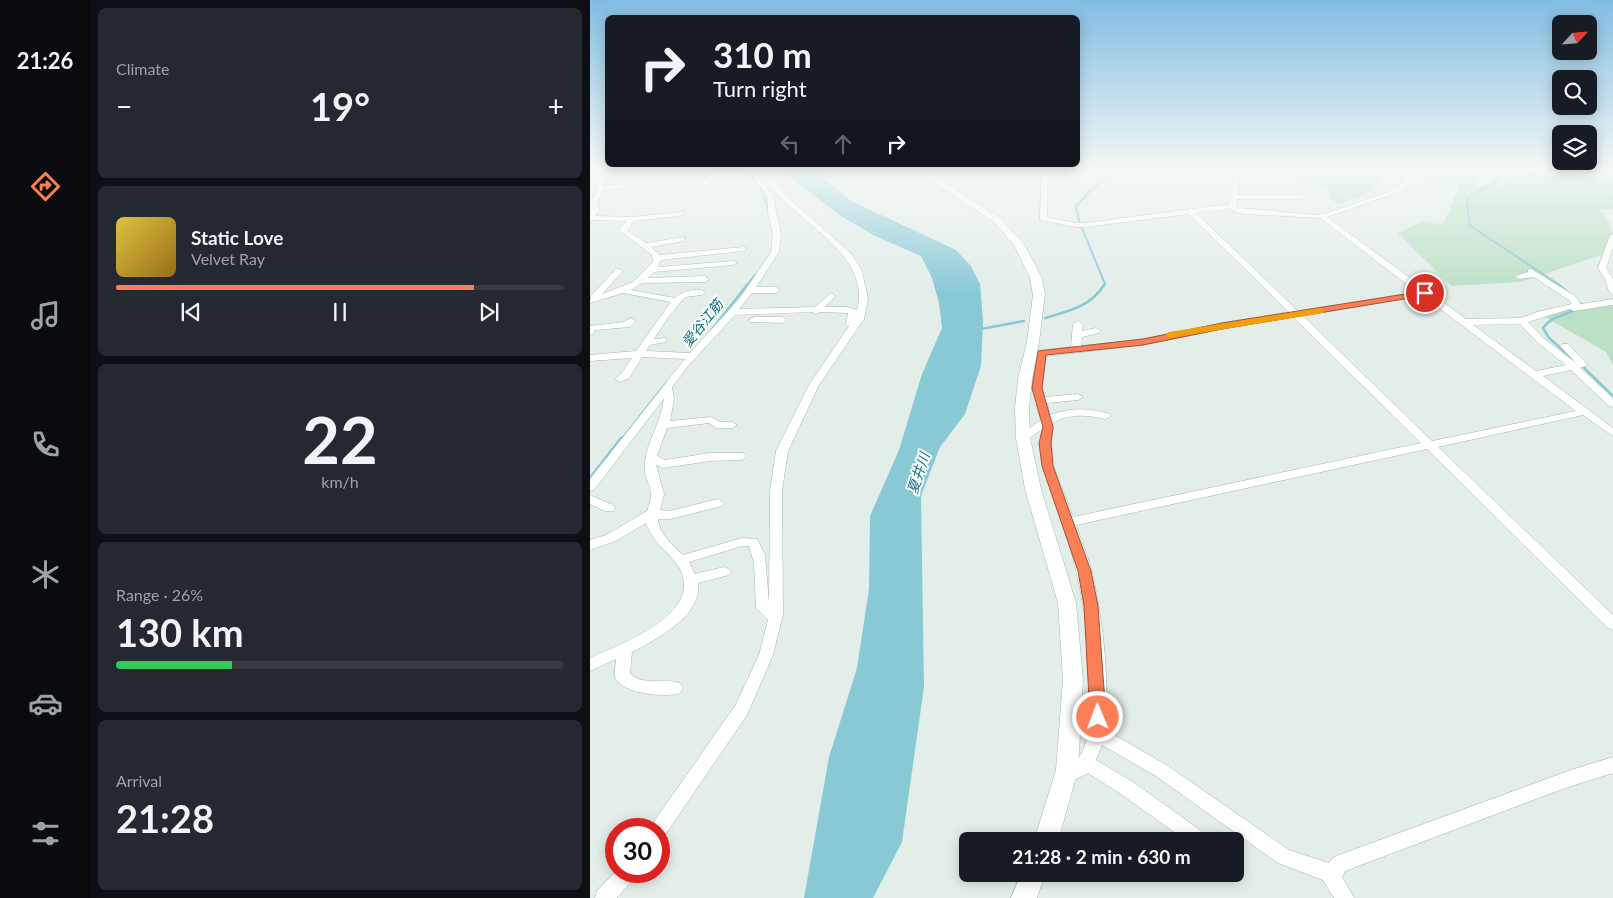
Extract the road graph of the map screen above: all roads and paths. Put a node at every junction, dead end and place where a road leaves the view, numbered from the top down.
1 (773, 210) edge
2 (798, 210) edge
3 (982, 210) edge
4 (1043, 210) edge
5 (1205, 210) edge
6 (1237, 210) edge
7 (1340, 210) edge
8 (1190, 212) junction
9 (680, 214) dead end
10 (1321, 216) junction
11 (590, 218) edge
12 (632, 219) junction
13 (1613, 237) edge
14 (681, 239) dead end
15 (644, 246) junction
16 (742, 249) dead end
17 (658, 258) junction
18 (733, 263) dead end
19 (651, 270) junction
20 (619, 271) dead end
21 (1519, 276) dead end
22 (705, 278) dead end
23 (640, 281) junction
24 (750, 290) junction
25 (776, 290) dead end
26 (624, 291) junction
27 (702, 292) dead end
28 (1613, 292) edge
29 (1425, 293) junction
30 (831, 296) dead end
31 (590, 300) edge
32 (677, 301) junction
33 (777, 302) dead end
34 (1613, 302) edge
35 (1574, 308) junction
36 (816, 311) junction
37 (732, 312) junction
38 (768, 312) junction
39 (1298, 315) junction
40 (725, 320) junction
41 (782, 320) dead end
42 (631, 321) dead end
43 (1522, 321) junction
44 (1464, 322) junction
45 (1078, 324) dead end
46 (854, 327) junction
47 (1096, 331) dead end
48 (590, 332) edge
49 (1078, 334) junction
50 (663, 340) dead end
51 (646, 343) junction
52 (1565, 346) dead end
53 (1076, 349) junction
54 (638, 354) junction
55 (1035, 354) junction
56 (687, 356) junction
57 (590, 358) edge
58 (1574, 367) junction
59 (1533, 375) junction
60 (620, 379) dead end
61 (668, 388) junction
62 (1078, 396) dead end
63 (1039, 401) junction
64 (1613, 404) edge
65 (1584, 412) junction
66 (1106, 416) dead end
67 (1047, 419) junction
68 (663, 425) junction
69 (732, 425) dead end
70 (1613, 433) edge
71 (1023, 438) junction
72 (1429, 444) junction
73 (740, 456) dead end
74 (652, 458) junction
75 (590, 487) edge
76 (590, 499) edge
77 (718, 503) dead end
78 (609, 508) dead end
79 (652, 514) junction
80 (1069, 522) junction
81 (590, 545) edge
82 (680, 560) junction
83 (724, 572) dead end
84 (693, 579) junction
85 (775, 618) junction
86 (1613, 624) edge
87 (624, 648) junction
88 (590, 666) edge
89 (675, 688) dead end
90 (1096, 733) junction
91 (1087, 763) junction
92 (1613, 765) edge
93 (1065, 777) junction
94 (667, 818) edge
95 (1049, 832) edge
96 (1188, 832) edge
97 (1333, 874) junction
98 (1030, 882) edge
99 (617, 883) edge
100 (603, 897) edge
101 (1024, 898) edge
102 (1344, 898) edge

1 - 24 street
2 - 46 street
3 - 55 street
4 - 8 street
5 - 8 street
6 - 10 street
7 - 10 street
8 - 39 street
9 - 12 street
10 - 29 street
11 - 12 street
12 - 15 street
13 - 28 street
14 - 15 street
15 - 17 street
16 - 17 street
17 - 19 street
18 - 19 street
19 - 23 street
20 - 31 street
21 - 35 street
22 - 23 street
23 - 26 street
24 - 25 street
24 - 37 street
26 - 31 street
26 - 32 street
27 - 32 street
29 - 39 street
29 - 44 street
30 - 36 street
32 - 51 street
33 - 38 street
34 - 35 street
35 - 43 street
36 - 38 street
36 - 46 street
37 - 38 street
37 - 40 street
39 - 53 street
39 - 72 street
40 - 41 street
40 - 56 street
42 - 48 street
43 - 44 street
43 - 58 street
44 - 59 street
45 - 49 street
46 - 85 street
47 - 49 street
49 - 53 street
50 - 51 street
51 - 54 street
52 - 58 street
53 - 55 street
54 - 56 street
54 - 57 street
54 - 60 street
55 - 63 street
55 - 71 street
56 - 61 street
58 - 59 street
58 - 64 street
59 - 65 street
61 - 68 street
61 - 75 street
62 - 63 street
63 - 67 street
65 - 70 street
65 - 72 street
66 - 67 street
67 - 71 street
67 - 80 street
68 - 69 street
68 - 74 street
71 - 93 street
72 - 80 street
72 - 86 street
73 - 74 street
74 - 79 street
76 - 78 street
77 - 79 street
79 - 81 street
79 - 82 street
80 - 90 street
82 - 84 street
82 - 85 street
83 - 84 street
84 - 87 street
85 - 94 street
87 - 88 street
87 - 89 street
90 - 91 street
90 - 97 street
91 - 93 street
91 - 96 street
92 - 97 street
93 - 95 street
97 - 102 street
98 - 101 street
99 - 100 street

